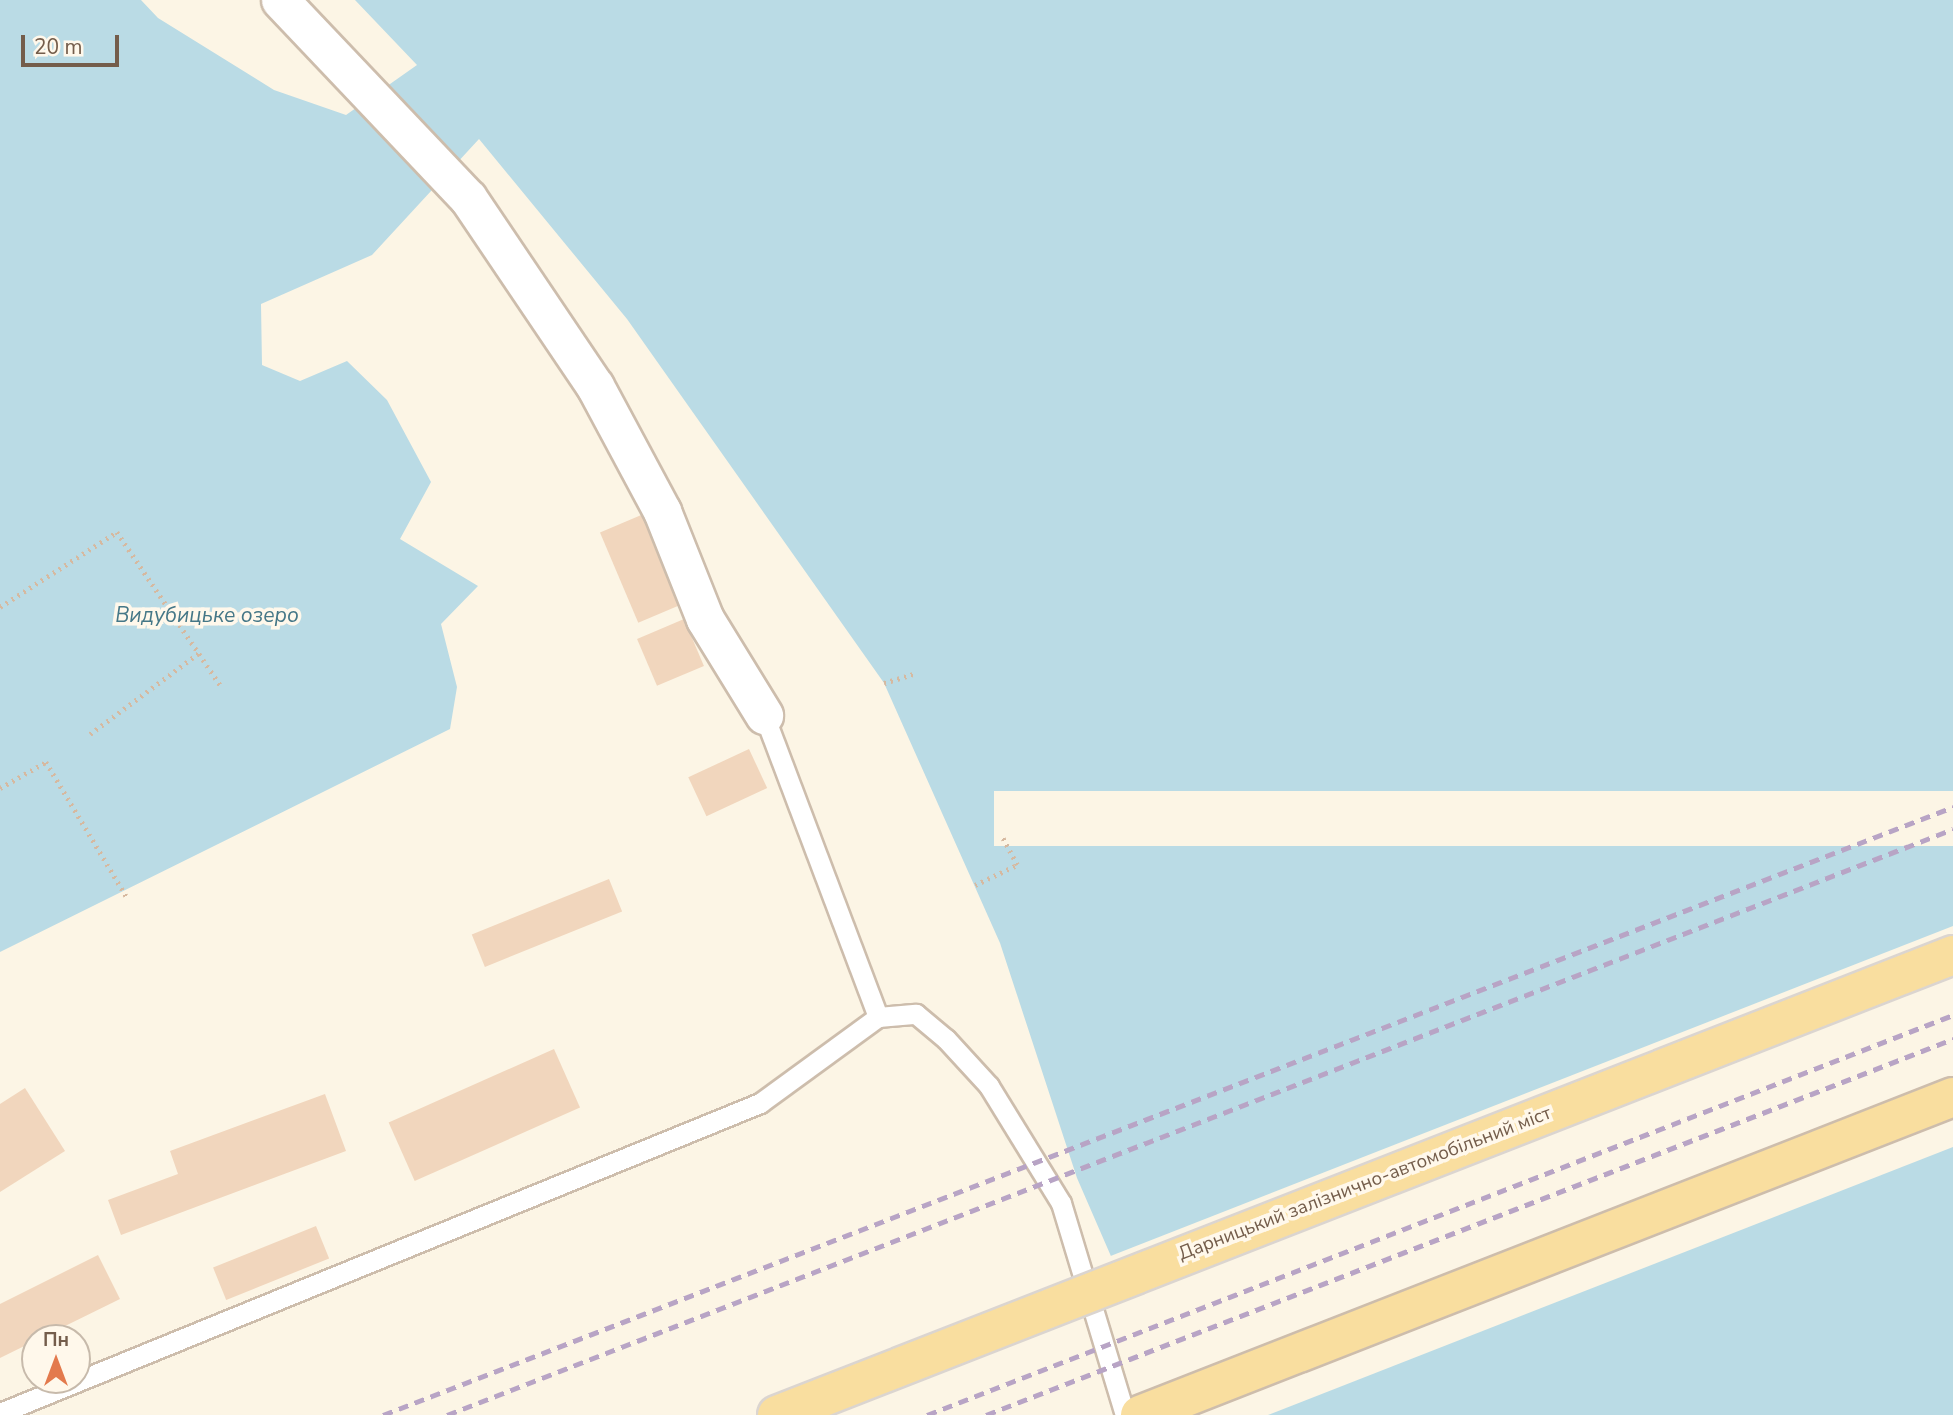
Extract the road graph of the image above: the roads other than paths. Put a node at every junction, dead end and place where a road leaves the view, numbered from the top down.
1 (280, 0) edge
2 (764, 715) joint
3 (1953, 955) edge
4 (878, 1017) junction
5 (1953, 1097) edge
6 (0, 1413) edge
7 (777, 1415) edge
8 (1125, 1415) edge
9 (1140, 1415) edge

1 - 2 street
2 - 4 lane
3 - 7 main road, Дарницький залізнично-автомобільний міст, bridge
4 - 6 lane
4 - 8 lane
5 - 9 main road

